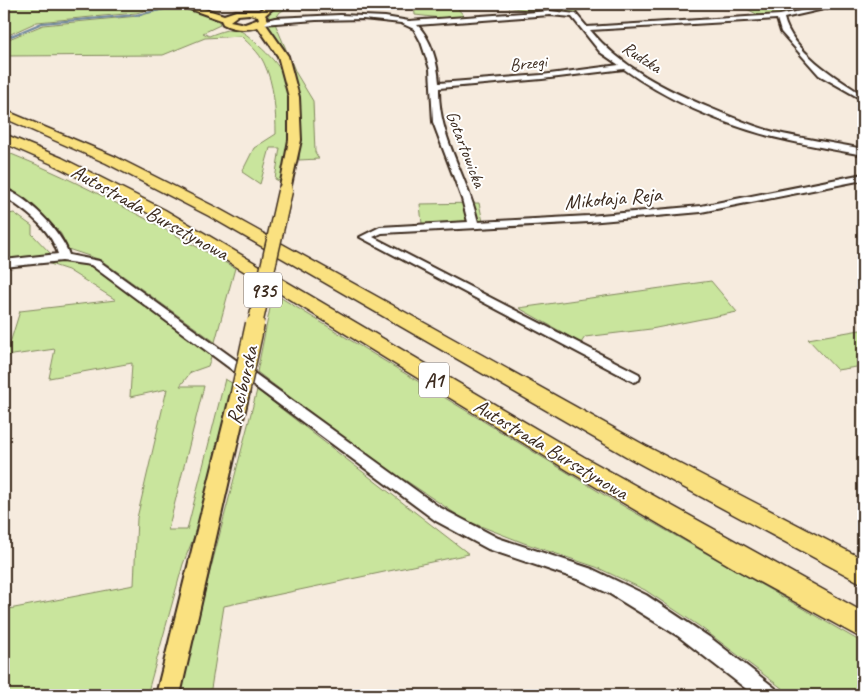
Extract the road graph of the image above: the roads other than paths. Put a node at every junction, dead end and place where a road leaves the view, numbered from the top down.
1 (180, 4) edge
2 (273, 4) edge
3 (843, 4) edge
4 (196, 6) edge
5 (241, 12) junction
6 (251, 12) junction
7 (780, 17) junction
8 (226, 18) junction
9 (262, 19) junction
10 (411, 23) junction
11 (236, 26) junction
12 (586, 29) junction
13 (624, 66) junction
14 (287, 72) junction
15 (434, 86) junction
16 (863, 98) edge
17 (4, 114) edge
18 (4, 138) edge
19 (863, 152) edge
20 (863, 177) edge
21 (286, 187) joint
22 (4, 192) edge
23 (474, 226) junction
24 (64, 257) junction
25 (4, 264) edge
26 (634, 377) dead end
27 (863, 572) edge
28 (863, 626) edge
29 (168, 695) edge
30 (768, 695) edge

1 - 4 main road, 935
2 - 6 main road
2 - 9 main road
3 - 7 street
4 - 5 main road, 935
4 - 8 main road, 935
5 - 6 main road, 935
5 - 8 main road, 935
6 - 9 main road, 935
7 - 12 street
7 - 16 street
8 - 11 main road, 935
9 - 10 street
9 - 11 main road
9 - 14 main road, Raciborska / 935
10 - 12 street, Rudzka
10 - 15 street, Gotartowicka
11 - 14 main road, Raciborska / 935
12 - 13 street, Rudzka
13 - 15 street, Brzegi
13 - 19 street, Rudzka
14 - 21 main road, Raciborska / 935
15 - 23 street, Gotartowicka
17 - 27 highway, Autostrada Bursztynowa / A1
18 - 28 highway, Autostrada Bursztynowa / A1
20 - 23 street, Mikołaja Reja
21 - 29 main road, Raciborska / 935, bridge
22 - 24 street
23 - 26 street, Mikołaja Reja
24 - 25 street
24 - 30 street

